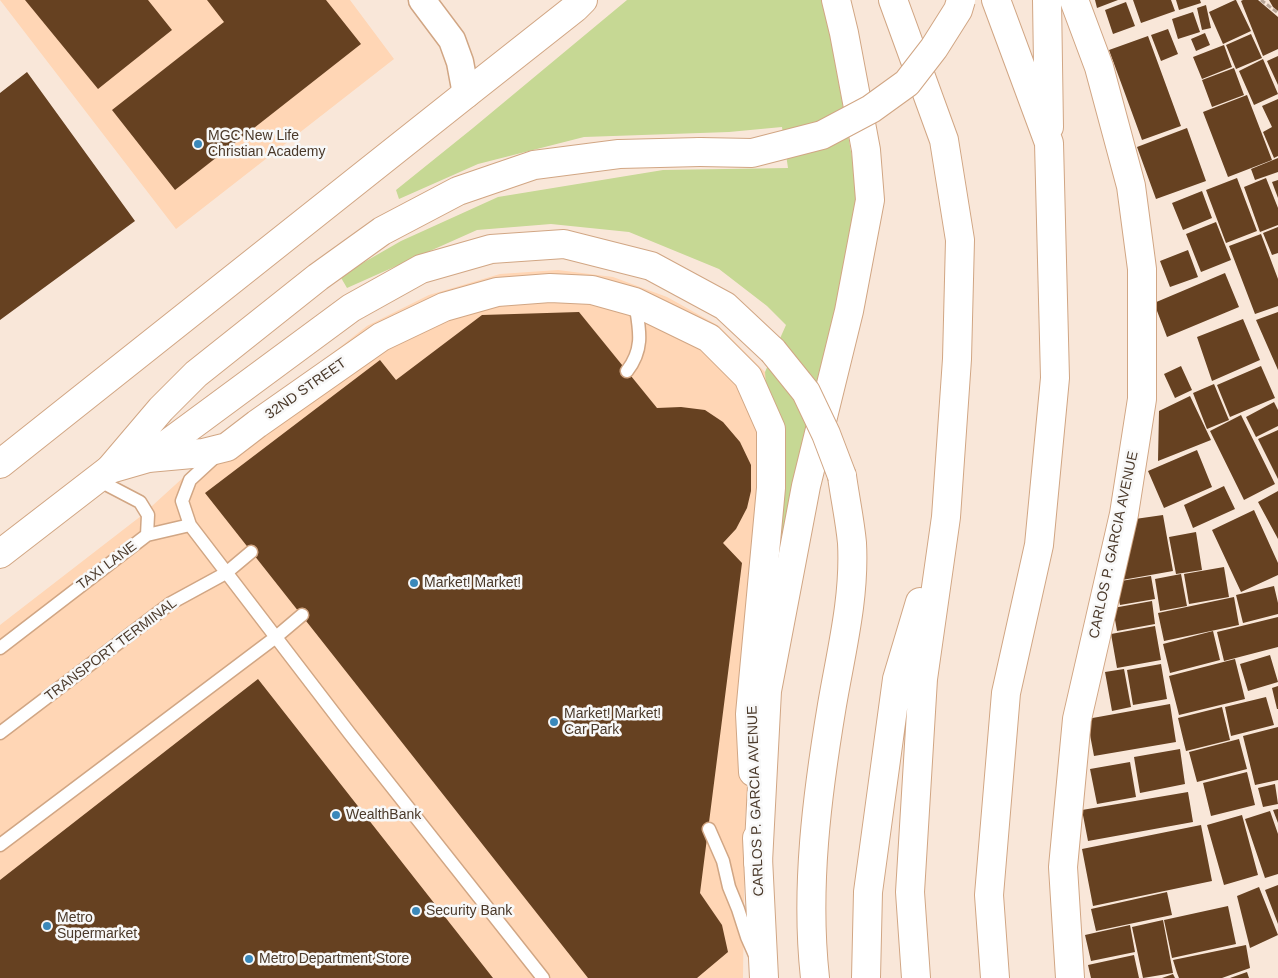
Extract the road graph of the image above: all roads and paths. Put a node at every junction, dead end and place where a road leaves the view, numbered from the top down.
1 (422, 0) edge
2 (583, 0) edge
3 (836, 0) edge
4 (893, 0) edge
5 (961, 0) edge
6 (996, 0) edge
7 (1047, 0) edge
8 (1074, 0) edge
9 (1261, 0) edge
10 (1278, 13) edge
11 (466, 94) junction
12 (1049, 143) junction
13 (635, 302) junction
14 (627, 371) dead end
15 (227, 446) junction
16 (148, 458) junction
17 (0, 464) edge
18 (103, 474) junction
19 (946, 517) junction
20 (190, 525) junction
21 (147, 535) junction
22 (252, 552) dead end
23 (0, 554) edge
24 (226, 573) junction
25 (302, 615) dead end
26 (276, 637) junction
27 (0, 648) edge
28 (0, 733) edge
29 (709, 829) dead end
30 (0, 845) edge
31 (758, 862) junction
32 (764, 976) edge
33 (543, 978) edge
34 (815, 978) edge
35 (866, 978) edge
36 (916, 978) edge
37 (995, 978) edge
38 (1070, 978) edge

1 - 11 street
2 - 11 main road
3 - 31 main road
4 - 19 main road
5 - 18 main road, bridge
6 - 12 main road
7 - 12 main road
8 - 38 main road, CARLOS P. GARCIA AVENUE
9 - 10 path
11 - 17 main road
12 - 37 main road
13 - 14 lane
13 - 15 main road, 32ND STREET
13 - 31 main road, CARLOS P. GARCIA AVENUE
15 - 16 main road, 32ND STREET
15 - 20 lane
16 - 18 main road, 32ND STREET
16 - 34 main road, bridge
18 - 21 lane, TAXI LANE
18 - 23 main road, 32ND STREET
19 - 35 main road
19 - 36 main road
20 - 21 lane
20 - 24 lane
21 - 27 lane, TAXI LANE
22 - 24 lane, TRANSPORT TERMINAL
24 - 26 lane
24 - 28 lane, TRANSPORT TERMINAL
25 - 26 lane
26 - 30 lane
26 - 33 lane
29 - 32 lane
31 - 32 main road, CARLOS P. GARCIA AVENUE

